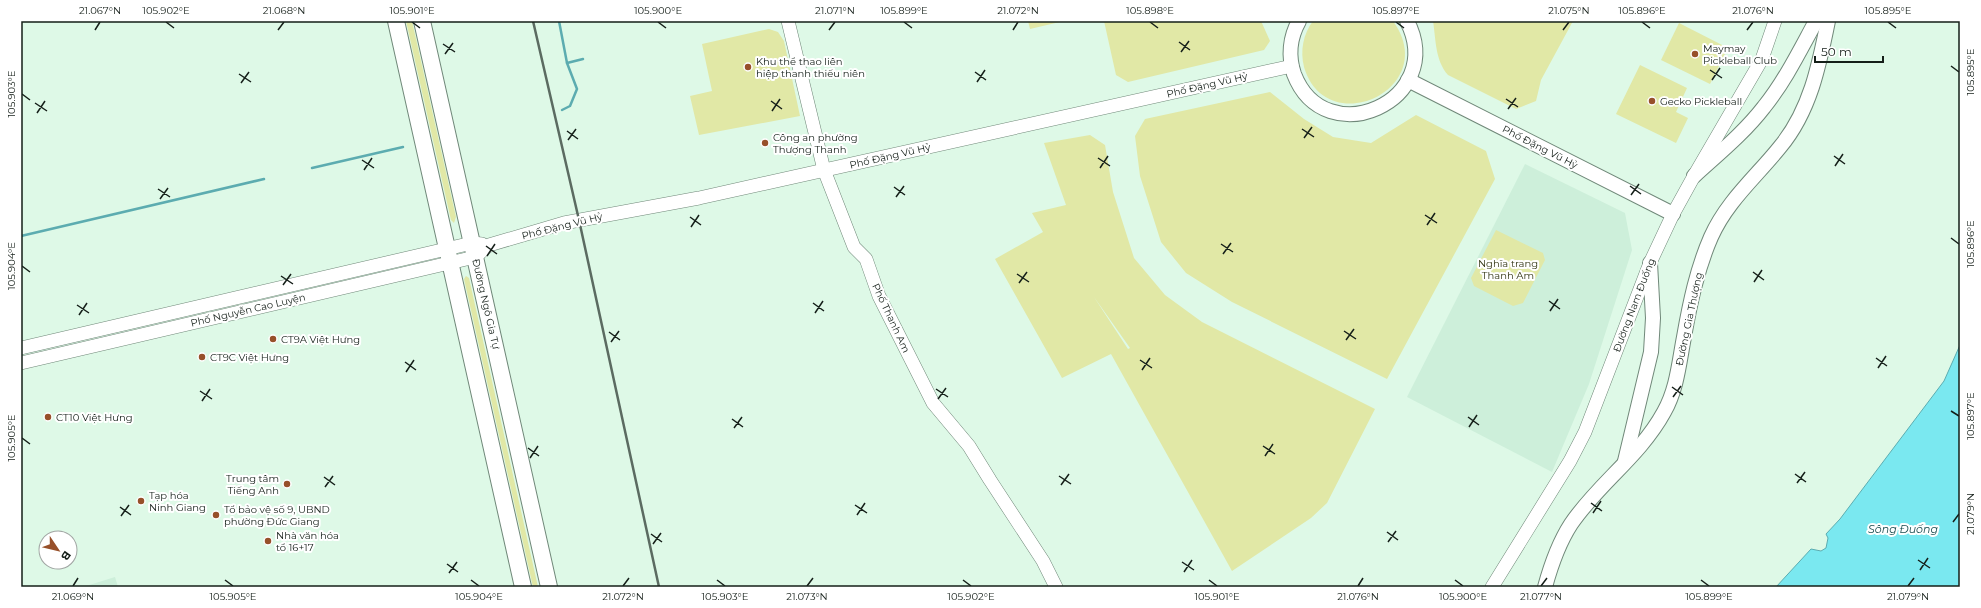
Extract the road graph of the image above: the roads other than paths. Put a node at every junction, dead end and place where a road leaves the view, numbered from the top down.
1 (396, 21) edge
2 (422, 21) edge
3 (788, 21) edge
4 (1299, 21) edge
5 (1407, 21) edge
6 (1775, 21) edge
7 (1816, 21) edge
8 (1828, 21) edge
9 (1292, 66) junction
10 (1408, 80) junction
11 (824, 170) junction
12 (1694, 176) junction
13 (1673, 214) junction
14 (474, 250) junction
15 (448, 256) junction
16 (1650, 263) junction
17 (21, 348) edge
18 (21, 363) edge
19 (1624, 465) junction
20 (523, 587) edge
21 (549, 587) edge
22 (1056, 587) edge
23 (1492, 587) edge
24 (1545, 587) edge

1 - 15 main road
2 - 14 main road, Đường Ngô Gia Tự
3 - 11 street, Phố Thanh Am
4 - 9 main road
5 - 10 main road
6 - 12 street, Đường Nam Đuống
7 - 12 main road
8 - 19 main road, Đường Gia Thượng
9 - 10 main road
9 - 11 street, Phố Đặng Vũ Hỷ
10 - 13 main road, Phố Đặng Vũ Hỷ
11 - 14 street, Phố Đặng Vũ Hỷ
11 - 22 street, Phố Thanh Am
12 - 13 street, Đường Nam Đuống
13 - 16 street, Đường Nam Đuống
14 - 15 street, Phố Nguyễn Cao Luyện
14 - 21 main road, Đường Ngô Gia Tự
15 - 17 street, Phố Nguyễn Cao Luyện
15 - 18 street, Phố Nguyễn Cao Luyện
15 - 20 main road
16 - 19 main road
16 - 23 street, Đường Nam Đuống
19 - 24 main road, Đường Gia Thượng

